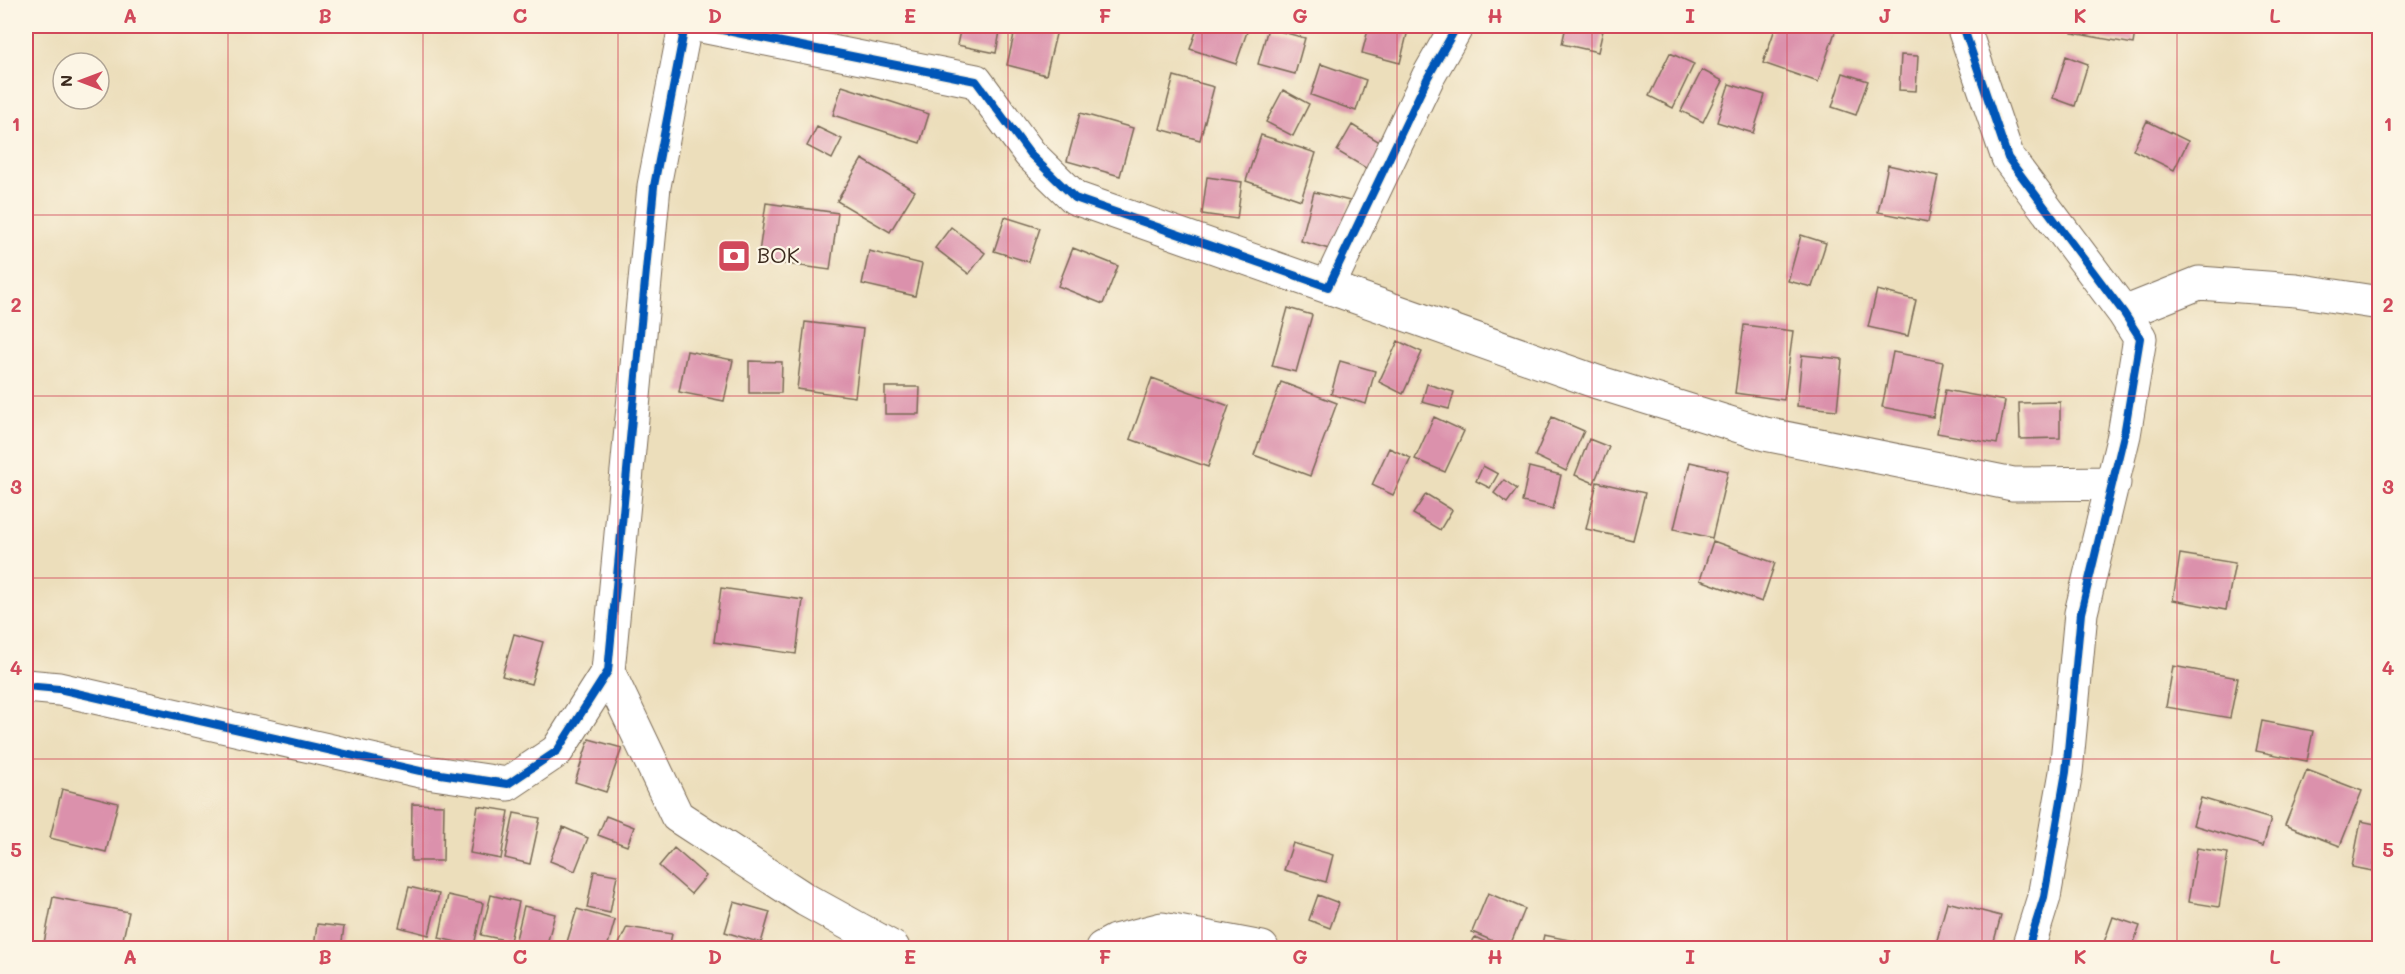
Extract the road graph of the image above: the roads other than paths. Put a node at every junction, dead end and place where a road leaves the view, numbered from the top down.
1 (685, 26) edge
2 (702, 26) edge
3 (1457, 26) edge
4 (1963, 26) edge
5 (1328, 287) junction
6 (2379, 303) edge
7 (2124, 313) junction
8 (2114, 483) junction
9 (608, 671) junction
10 (26, 686) edge
11 (893, 948) edge
12 (1102, 948) edge
13 (1262, 948) edge
14 (2028, 948) edge

1 - 9 street
2 - 5 street
3 - 5 street
4 - 7 street
5 - 8 street
6 - 7 street
7 - 8 street
8 - 14 street
9 - 10 street
9 - 11 street
12 - 13 street

